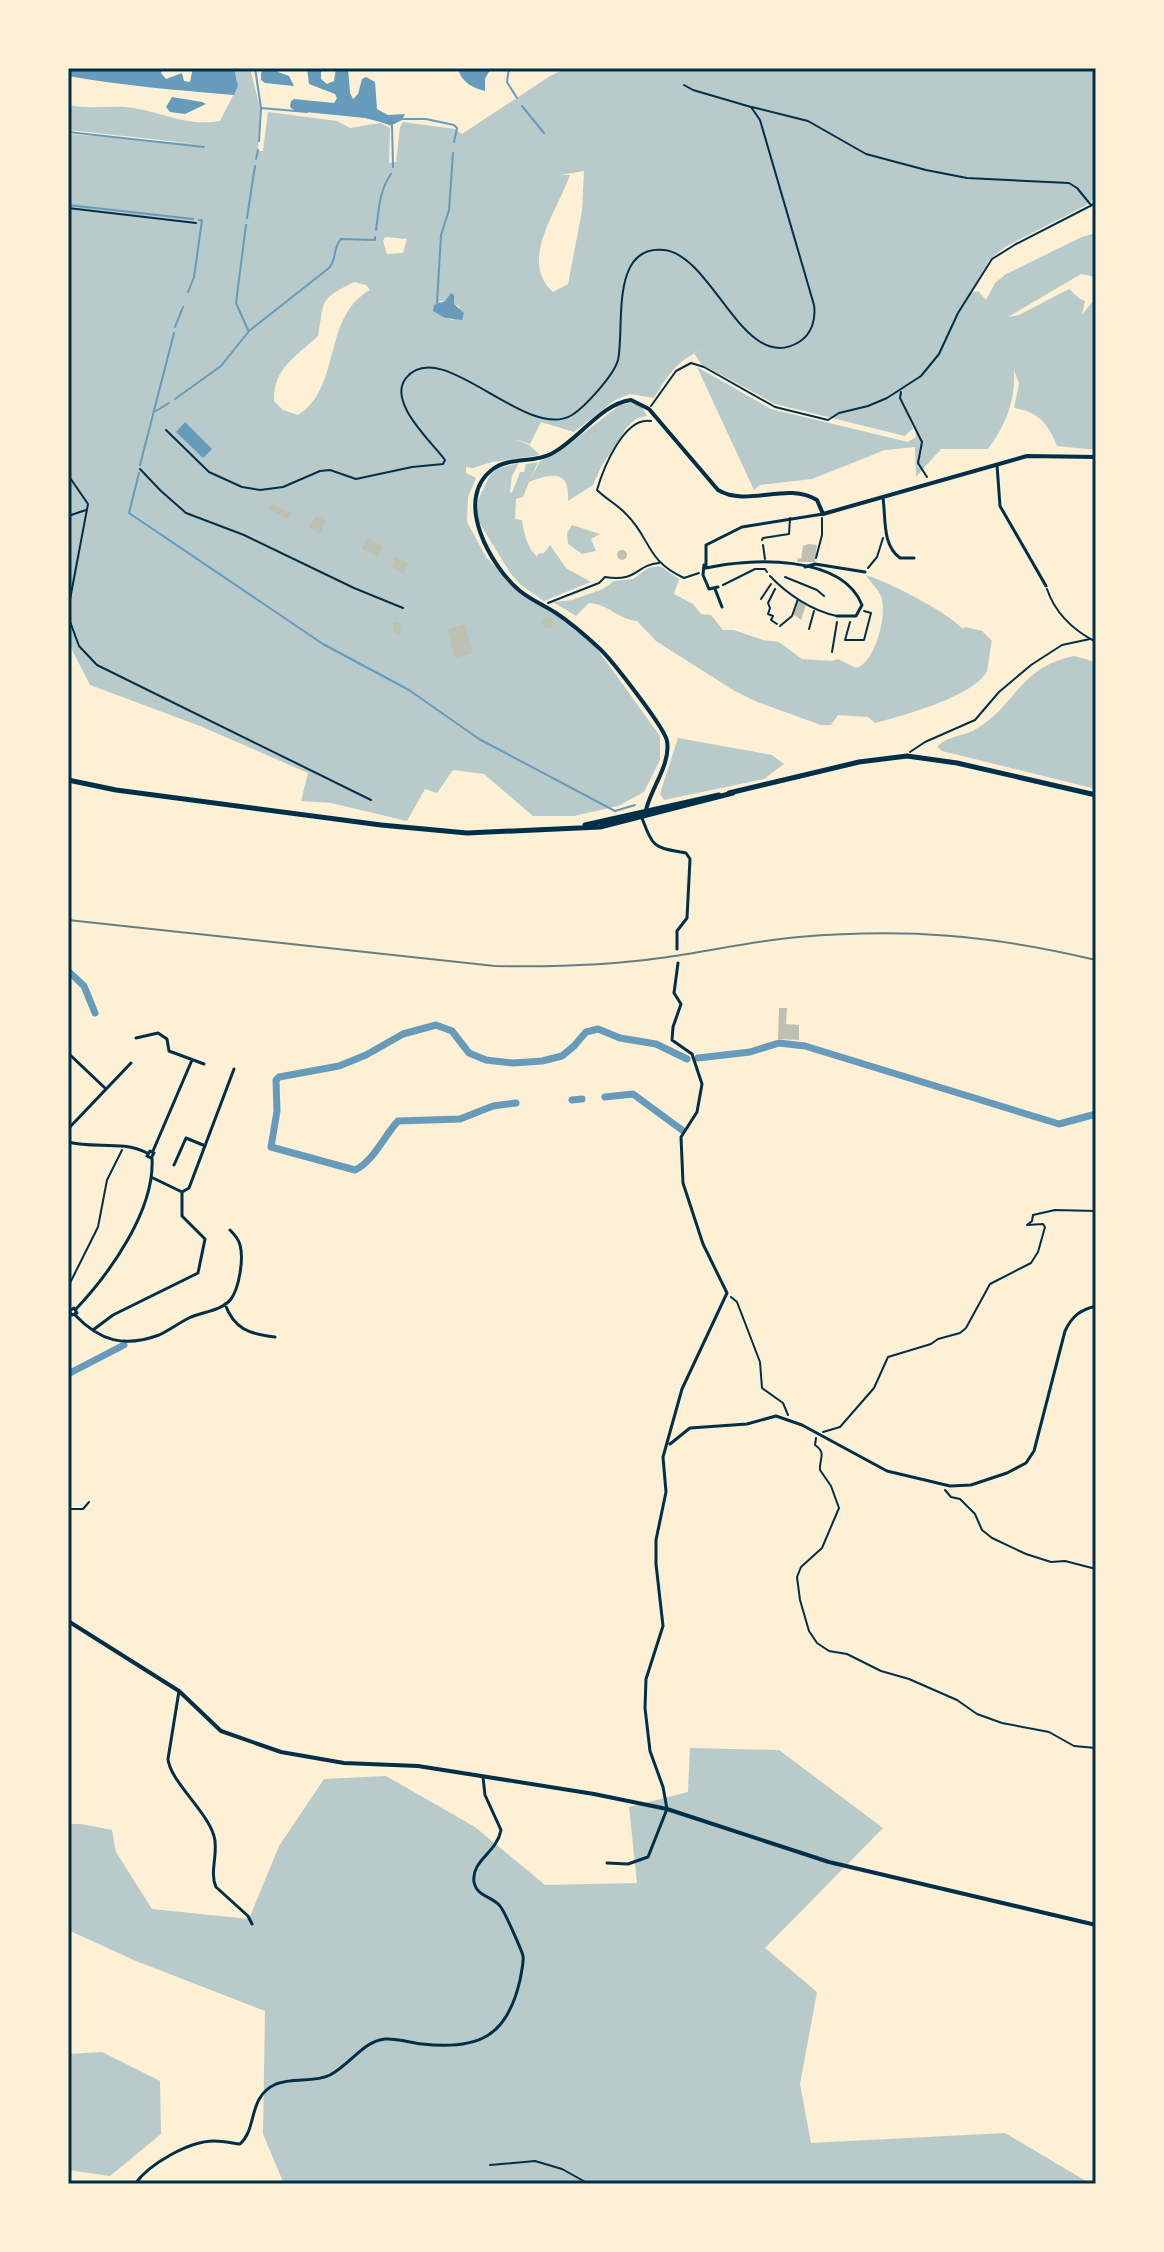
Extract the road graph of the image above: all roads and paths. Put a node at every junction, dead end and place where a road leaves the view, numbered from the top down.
1 (684, 85) dead end
2 (751, 107) junction
3 (1096, 203) edge
4 (1091, 205) junction
5 (68, 208) edge
6 (196, 223) dead end
7 (901, 391) junction
8 (649, 409) junction
9 (655, 423) dead end
10 (166, 430) dead end
11 (1096, 457) edge
12 (997, 465) junction
13 (140, 469) dead end
14 (68, 475) edge
15 (934, 484) junction
16 (883, 498) junction
17 (87, 509) junction
18 (823, 514) junction
19 (68, 516) edge
20 (790, 518) junction
21 (885, 532) junction
22 (762, 540) joint
23 (914, 558) dead end
24 (660, 563) junction
25 (766, 563) junction
26 (815, 564) junction
27 (805, 567) junction
28 (765, 569) dead end
29 (705, 570) junction
30 (865, 572) joint
31 (770, 576) dead end
32 (785, 577) dead end
33 (774, 580) junction
34 (778, 584) junction
35 (1046, 586) joint
36 (714, 588) junction
37 (824, 596) dead end
38 (799, 598) junction
39 (761, 599) dead end
40 (542, 606) junction
41 (722, 607) dead end
42 (403, 608) dead end
43 (814, 609) junction
44 (68, 610) edge
45 (861, 610) junction
46 (68, 616) edge
47 (837, 616) junction
48 (852, 617) junction
49 (780, 626) joint
50 (809, 629) dead end
51 (1090, 639) junction
52 (1096, 642) edge
53 (832, 652) dead end
54 (907, 756) junction
55 (68, 780) edge
56 (733, 793) junction
57 (1096, 795) edge
58 (371, 800) dead end
59 (648, 813) junction
60 (638, 815) junction
61 (570, 828) junction
62 (677, 949) dead end
63 (678, 963) dead end
64 (136, 1038) dead end
65 (68, 1053) edge
66 (192, 1060) junction
67 (131, 1063) dead end
68 (204, 1064) dead end
69 (234, 1069) dead end
70 (106, 1089) junction
71 (68, 1129) edge
72 (68, 1142) edge
73 (123, 1145) junction
74 (205, 1145) junction
75 (153, 1151) junction
76 (147, 1153) junction
77 (152, 1158) junction
78 (174, 1165) dead end
79 (151, 1177) junction
80 (182, 1192) junction
81 (1096, 1211) edge
82 (230, 1230) dead end
83 (68, 1287) edge
84 (727, 1293) junction
85 (225, 1304) junction
86 (1096, 1306) edge
87 (69, 1309) edge
88 (76, 1312) junction
89 (92, 1330) junction
90 (275, 1337) dead end
91 (789, 1419) junction
92 (818, 1433) junction
93 (668, 1447) junction
94 (934, 1483) junction
95 (89, 1502) dead end
96 (68, 1509) edge
97 (1096, 1569) edge
98 (68, 1621) edge
99 (179, 1691) junction
100 (1096, 1748) edge
101 (483, 1777) junction
102 (667, 1809) junction
103 (607, 1863) dead end
104 (252, 1924) dead end
105 (1096, 1925) edge
106 (490, 2165) dead end
107 (135, 2184) edge
108 (589, 2184) edge

1 - 2 path
2 - 4 path
2 - 10 path
3 - 4 path
4 - 7 path
5 - 6 path
7 - 8 path
7 - 15 path
8 - 18 street
8 - 40 street
9 - 24 path
11 - 12 street
12 - 15 street
12 - 35 street
13 - 42 path
14 - 17 path
15 - 16 street
16 - 18 street
16 - 21 street
17 - 19 path
17 - 44 path
18 - 20 street
18 - 26 path
20 - 22 street
20 - 29 street
21 - 23 street
21 - 30 path
22 - 25 path
24 - 29 path
24 - 40 path
25 - 27 street
25 - 29 street
26 - 27 street
26 - 30 street
27 - 45 street
28 - 36 path
29 - 36 street
31 - 33 street
32 - 37 path
33 - 34 street
33 - 39 path
34 - 38 street
34 - 49 path
35 - 51 path
36 - 41 street
38 - 43 street
38 - 49 street
40 - 59 street
43 - 47 street
43 - 50 path
45 - 48 street
45 - 48 path
46 - 58 path
47 - 48 street
47 - 53 path
51 - 52 path
51 - 54 path
54 - 56 main road
54 - 57 main road
55 - 61 main road
56 - 59 main road
56 - 59 main road
59 - 60 main road
60 - 61 main road
60 - 61 main road
60 - 62 street
63 - 84 street
64 - 66 street
65 - 70 street
66 - 68 street
66 - 75 street
67 - 70 street
69 - 74 street
70 - 71 street
72 - 73 street
73 - 76 street
73 - 83 path
74 - 78 street
74 - 80 street
75 - 76 street
75 - 77 street
76 - 77 street
77 - 79 street
79 - 80 street
79 - 88 street
80 - 89 street
81 - 92 path
82 - 85 street
84 - 91 path
84 - 93 street
85 - 89 street
85 - 90 street
86 - 94 street
87 - 88 street
88 - 89 street
91 - 92 street
91 - 93 street
92 - 94 street
92 - 100 path
93 - 102 street
94 - 97 path
95 - 96 street
98 - 99 street
99 - 101 street
99 - 104 street
101 - 102 street
101 - 107 street
102 - 103 street
102 - 105 street
106 - 108 path

